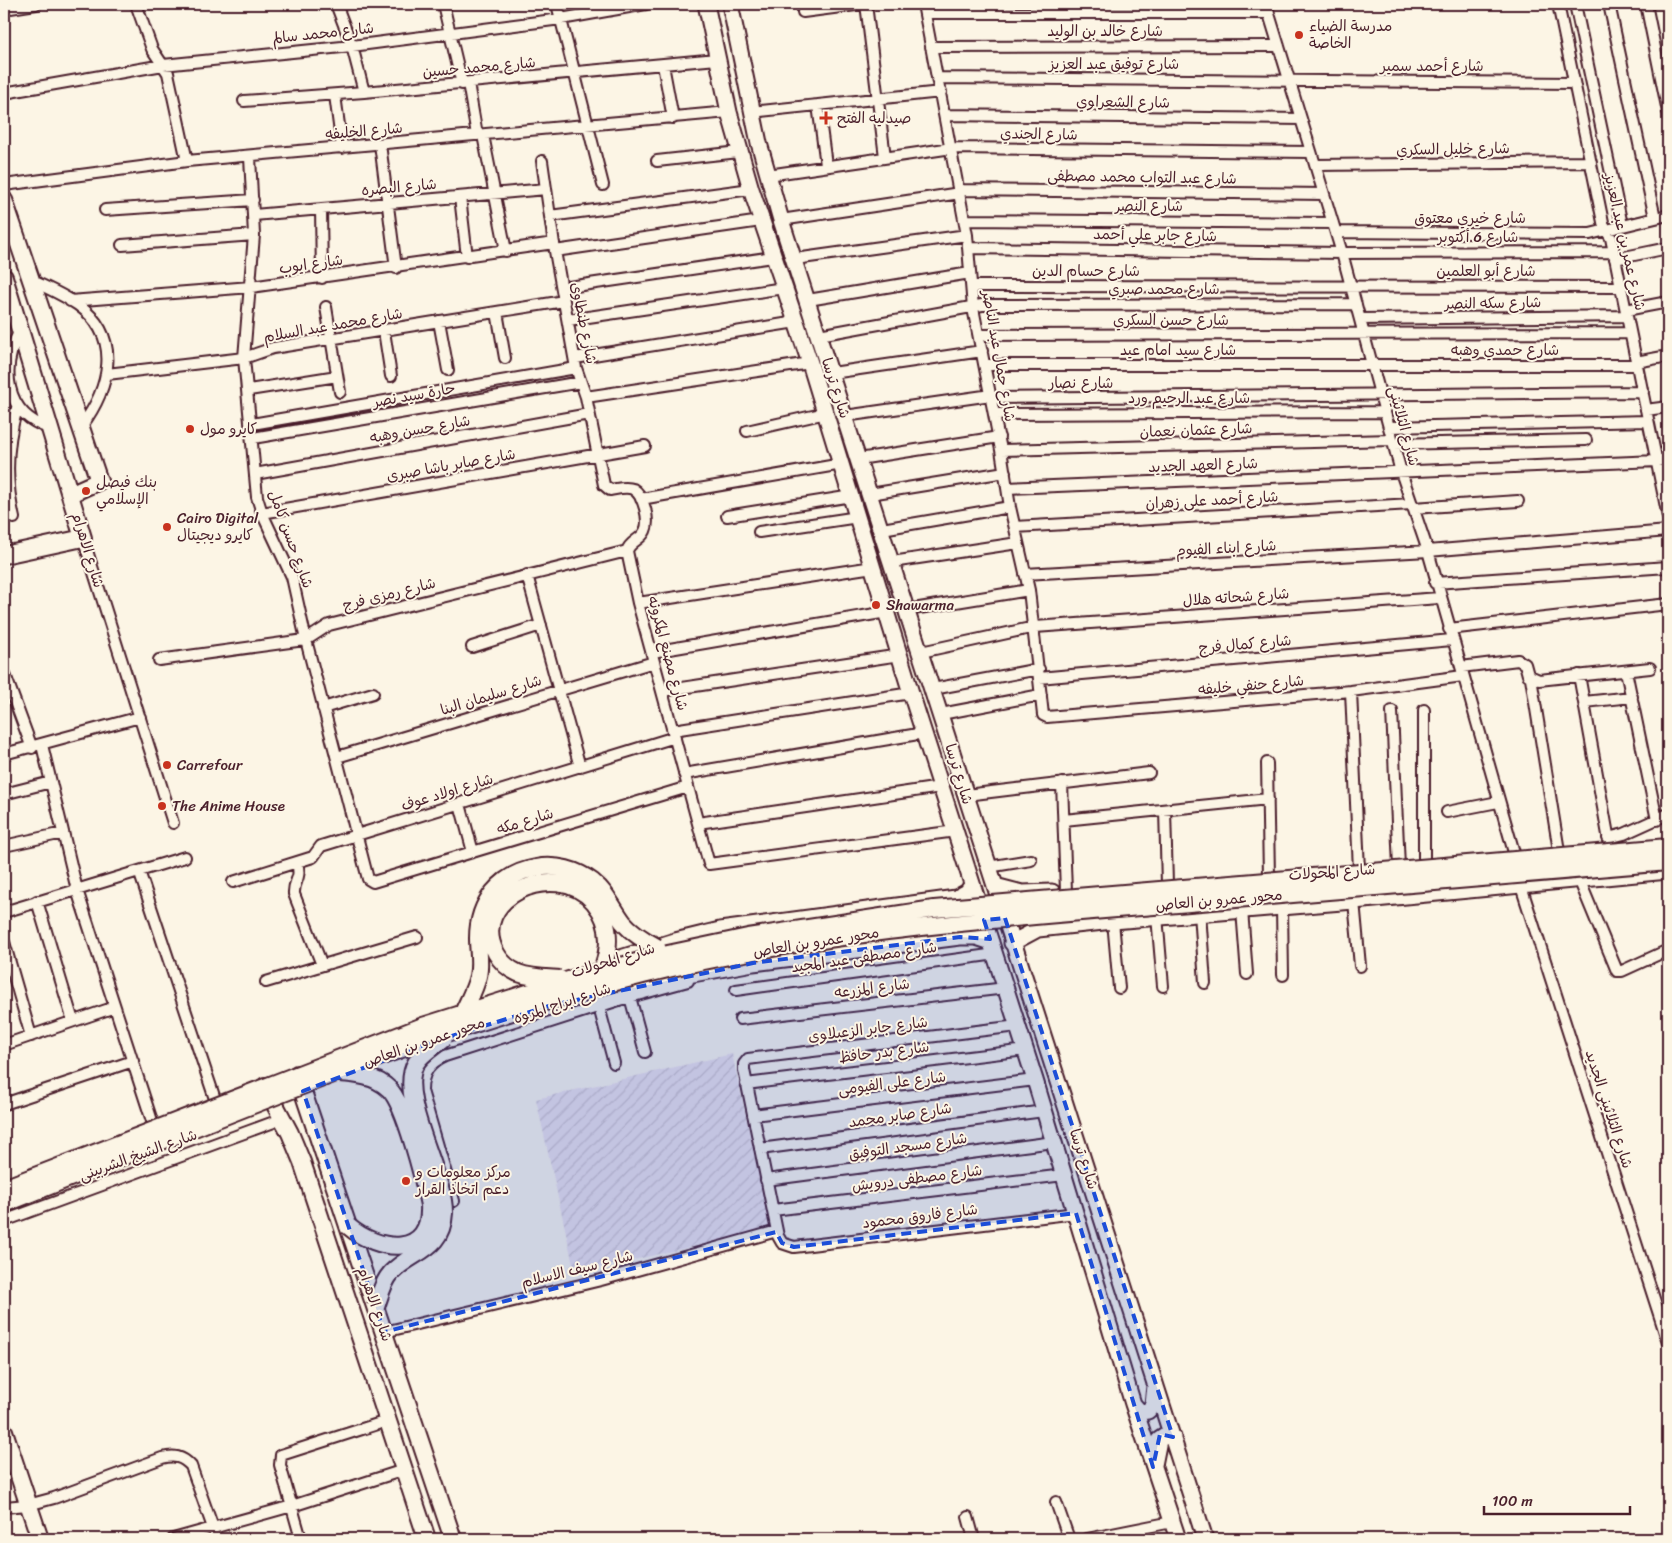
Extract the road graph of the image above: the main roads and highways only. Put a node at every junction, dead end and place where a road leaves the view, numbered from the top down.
1 (730, 7) edge
2 (707, 10) edge
3 (746, 86) junction
4 (725, 95) junction
5 (4, 200) edge
6 (4, 277) edge
7 (70, 494) junction
8 (4, 555) edge
9 (1668, 840) edge
10 (1634, 844) junction
11 (1668, 847) edge
12 (1668, 862) edge
13 (1668, 871) edge
14 (1637, 874) junction
15 (972, 885) junction
16 (995, 886) junction
17 (1031, 893) junction
18 (952, 899) junction
19 (1038, 929) junction
20 (960, 937) junction
21 (1012, 943) junction
22 (657, 946) junction
23 (993, 948) junction
24 (604, 964) junction
25 (572, 979) junction
26 (459, 1022) junction
27 (295, 1069) junction
28 (334, 1073) junction
29 (263, 1082) joint
30 (303, 1091) junction
31 (4, 1188) edge
32 (4, 1204) edge
33 (348, 1226) junction
34 (376, 1307) junction
35 (1155, 1381) junction
36 (1132, 1404) junction
37 (4, 1431) edge
38 (1173, 1437) junction
39 (9, 1462) edge
40 (1153, 1467) junction
41 (40, 1539) edge
42 (427, 1539) edge
43 (453, 1539) edge
44 (1178, 1539) edge
45 (1205, 1539) edge

1 - 2 main road
1 - 3 main road, شارع ترسا
2 - 4 main road, شارع ترسا
3 - 4 main road
3 - 16 main road, شارع ترسا
4 - 15 main road, شارع ترسا
5 - 7 main road
6 - 7 main road, شارع الاهرام
7 - 8 main road, شارع الاهرام
9 - 10 main road, شارع المحولات
10 - 14 main road
10 - 17 main road, شارع المحولات
11 - 25 main road, محور عمرو بن العاص, bridge
12 - 26 main road, محور عمرو بن العاص, bridge
13 - 14 main road, شارع المحولات
14 - 19 main road, شارع المحولات
15 - 18 main road, شارع المحولات
15 - 23 main road, شارع ترسا
16 - 17 main road, شارع المحولات
16 - 21 main road, شارع ترسا
17 - 19 main road
18 - 20 main road
18 - 22 main road, شارع المحولات
19 - 21 main road, شارع المحولات
20 - 23 main road, شارع المحولات
20 - 30 main road, شارع المحولات
21 - 35 main road, شارع ترسا
22 - 24 main road, شارع المحولات
22 - 26 main road, bridge
23 - 36 main road, شارع ترسا
24 - 25 main road, bridge
24 - 27 main road, شارع المحولات
25 - 26 main road, محور عمرو بن العاص, bridge
26 - 28 main road, محور عمرو بن العاص, bridge
26 - 31 main road, محور عمرو بن العاص, bridge
26 - 34 main road, bridge
27 - 29 main road, شارع المحولات
27 - 30 main road, شارع الاهرام
28 - 32 main road, محور عمرو بن العاص, bridge
28 - 33 main road, bridge
29 - 42 main road, شارع الاهرام
30 - 33 main road, شارع الاهرام
33 - 34 main road, شارع الاهرام
34 - 43 main road, شارع الاهرام
35 - 36 main road
35 - 38 main road, شارع ترسا
36 - 40 main road, شارع ترسا
37 - 39 main road
38 - 40 main road
38 - 45 main road, شارع ترسا
39 - 41 main road
40 - 44 main road, شارع ترسا

